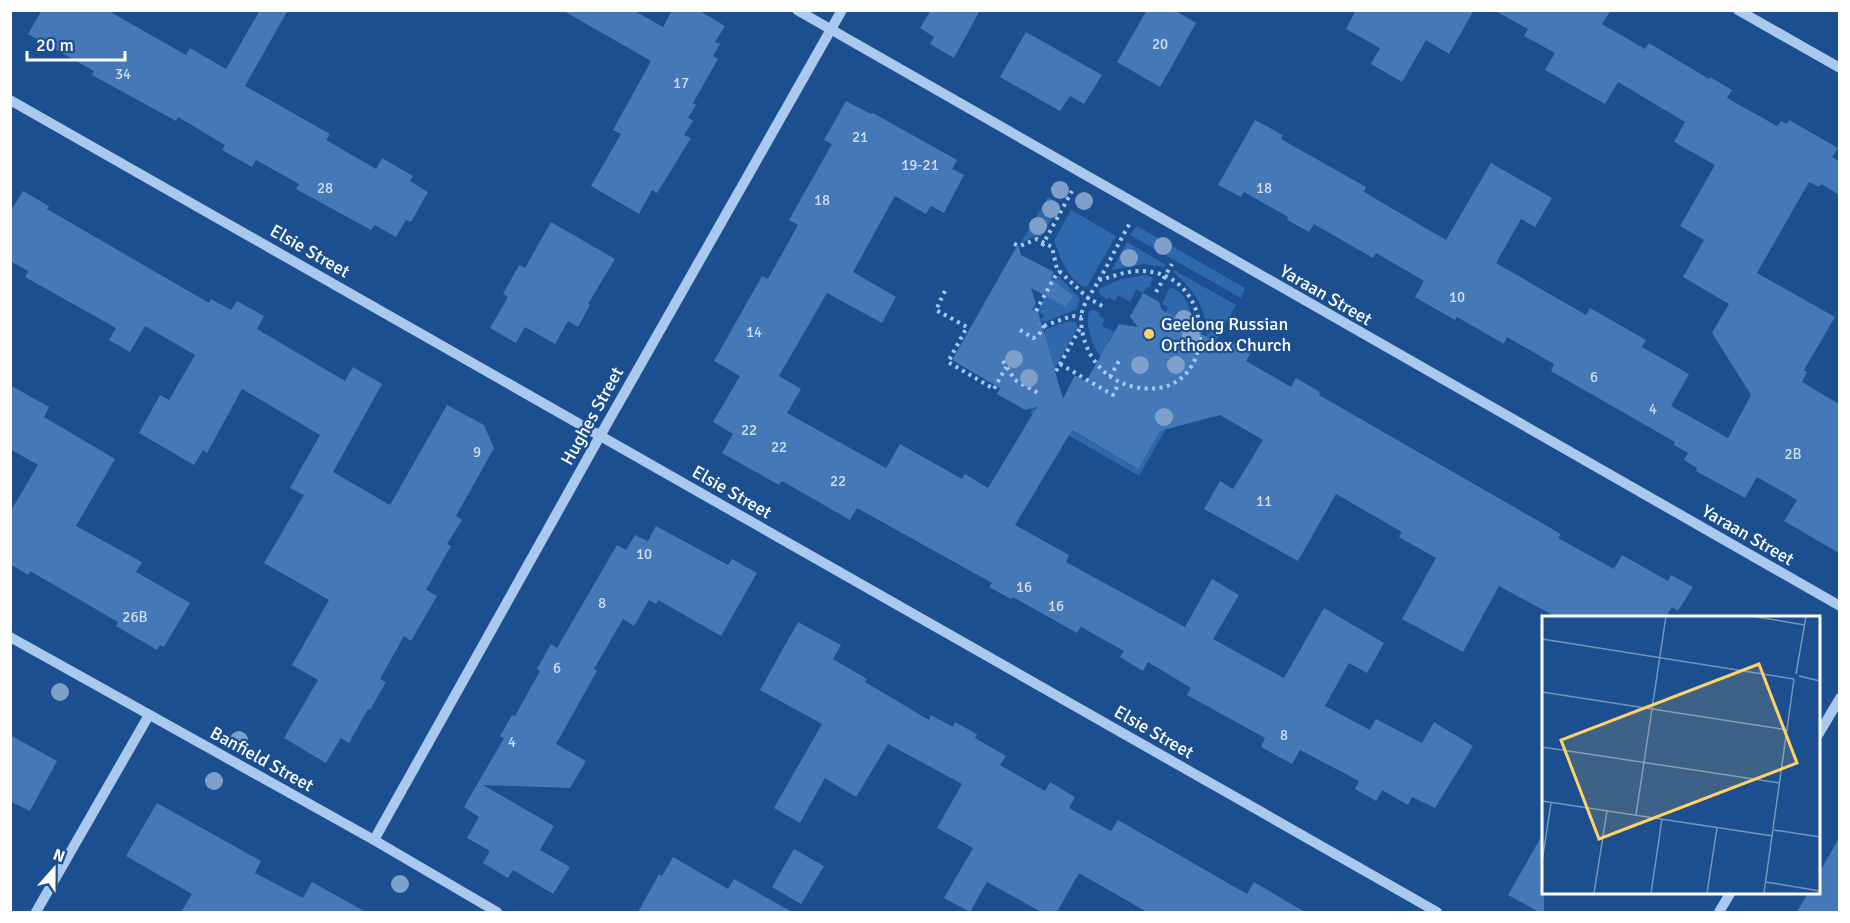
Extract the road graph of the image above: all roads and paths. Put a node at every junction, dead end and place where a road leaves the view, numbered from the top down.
1 (797, 10) edge
2 (842, 10) edge
3 (1738, 10) edge
4 (831, 30) junction
5 (1839, 68) edge
6 (10, 100) edge
7 (1082, 174) junction
8 (1139, 207) junction
9 (1014, 244) dead end
10 (1043, 244) junction
11 (1172, 264) dead end
12 (1060, 271) junction
13 (1165, 276) junction
14 (1099, 280) junction
15 (945, 291) dead end
16 (1156, 292) dead end
17 (1088, 298) junction
18 (1104, 307) dead end
19 (1036, 310) dead end
20 (1082, 317) junction
21 (1039, 324) dead end
22 (1082, 325) junction
23 (1044, 326) junction
24 (1020, 330) dead end
25 (1120, 359) dead end
26 (1003, 361) dead end
27 (1060, 364) junction
28 (1006, 367) junction
29 (1056, 371) dead end
30 (1110, 377) junction
31 (1119, 383) junction
32 (1041, 394) dead end
33 (600, 436) junction
34 (1839, 606) edge
35 (10, 637) edge
36 (1839, 698) edge
37 (149, 715) junction
38 (1820, 731) edge
39 (374, 840) junction
40 (1730, 893) edge
41 (36, 912) edge
42 (497, 912) edge
43 (1437, 912) edge
44 (1719, 912) edge

1 - 4 street, Yaraan Street
2 - 4 street, Hughes Street
3 - 5 street
4 - 7 street, Yaraan Street
4 - 33 street, Hughes Street
6 - 33 street, Elsie Street
7 - 8 street, Yaraan Street
7 - 10 path
8 - 14 path
8 - 34 street, Yaraan Street
9 - 10 path
10 - 12 path
11 - 13 path
12 - 17 path
12 - 19 path
13 - 14 path
13 - 16 path
13 - 31 path
14 - 17 path
15 - 28 path
17 - 18 path
17 - 20 path
20 - 22 path
20 - 23 path
21 - 23 path
22 - 27 path
22 - 30 path
23 - 24 path
25 - 30 path
26 - 28 path
27 - 29 path
27 - 31 path
28 - 32 path
30 - 31 path
33 - 39 street, Hughes Street
33 - 43 street, Elsie Street
35 - 37 street, Banfield Street
36 - 38 street
37 - 39 street, Banfield Street
37 - 41 street
39 - 42 street, Banfield Street
40 - 44 street

